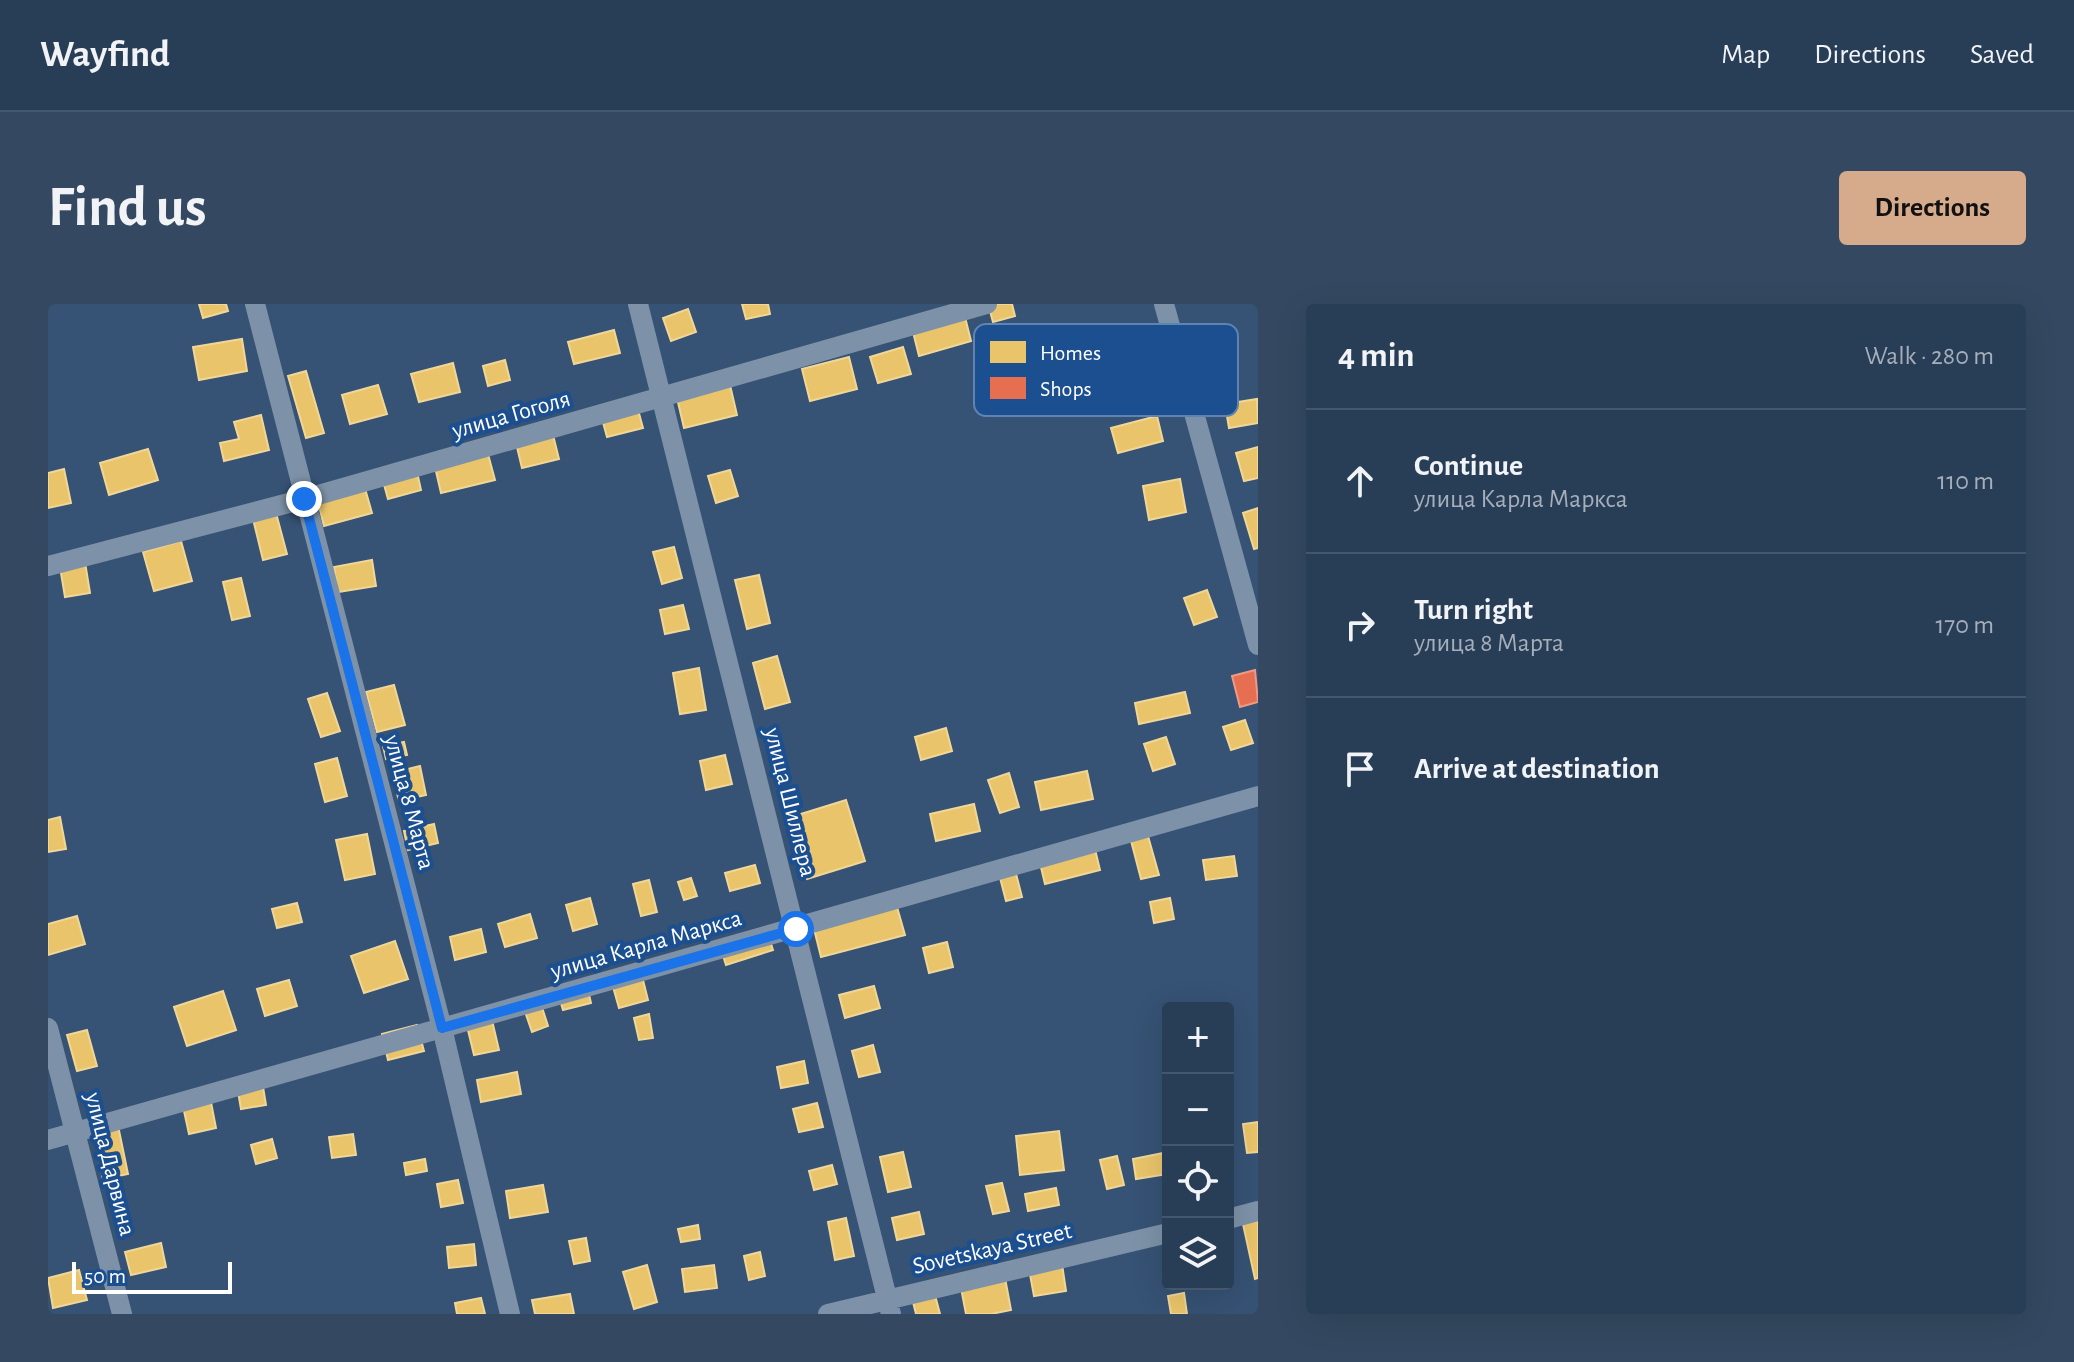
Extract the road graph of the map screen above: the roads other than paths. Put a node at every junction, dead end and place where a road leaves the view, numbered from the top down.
1 (255, 304) edge
2 (638, 304) edge
3 (987, 304) edge
4 (1164, 304) edge
5 (1170, 324) edge
6 (663, 398) junction
7 (1195, 416) edge
8 (304, 499) junction
9 (48, 566) edge
10 (1258, 645) edge
11 (1258, 796) edge
12 (796, 929) junction
13 (48, 1028) edge
14 (442, 1028) junction
15 (76, 1133) junction
16 (48, 1140) edge
17 (1258, 1211) edge
18 (1232, 1218) edge
19 (1162, 1235) edge
20 (889, 1307) edge
21 (122, 1314) edge
22 (510, 1314) edge
23 (828, 1314) edge

1 - 8 street, улица 8 Марта
2 - 6 street, улица Шиллера
3 - 6 street, улица Гоголя
4 - 5 street
6 - 8 street, улица Гоголя
6 - 12 street, улица Шиллера
7 - 10 street
8 - 9 street, улица Гоголя
8 - 14 street, улица 8 Марта
11 - 12 street, улица Карла Маркса
12 - 14 street, улица Карла Маркса
12 - 20 street, улица Шиллера
13 - 15 street, улица Дарвина
14 - 15 street, улица Карла Маркса
14 - 22 street, улица 8 Марта
15 - 16 street, улица Карла Маркса
15 - 21 street, улица Дарвина
17 - 18 street
19 - 20 street, Sovetskaya Street
20 - 23 street, Sovetskaya Street

